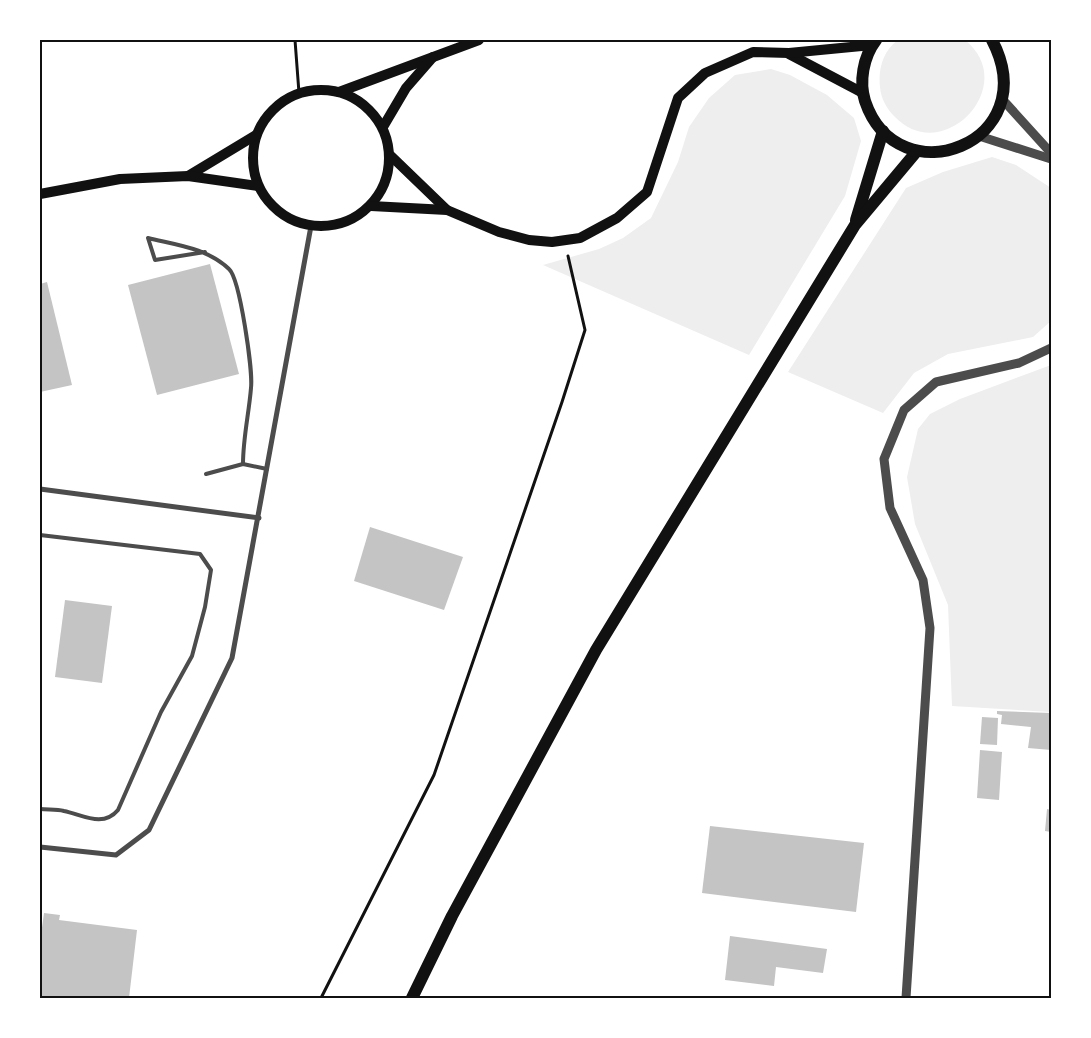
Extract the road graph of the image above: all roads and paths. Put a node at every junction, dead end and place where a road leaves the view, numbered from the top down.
1 (295, 40) edge
2 (479, 40) edge
3 (992, 40) edge
4 (874, 43) edge
5 (788, 53) junction
6 (435, 55) junction
7 (339, 92) junction
8 (299, 93) junction
9 (863, 93) junction
10 (1003, 100) junction
11 (383, 127) junction
12 (883, 132) junction
13 (256, 135) junction
14 (979, 136) junction
15 (917, 151) junction
16 (1051, 153) edge
17 (391, 156) junction
18 (1051, 159) edge
19 (188, 176) junction
20 (258, 186) junction
21 (40, 194) edge
22 (371, 206) junction
23 (447, 210) junction
24 (854, 225) junction
25 (311, 226) junction
26 (565, 240) junction
27 (205, 252) junction
28 (1051, 348) edge
29 (243, 464) junction
30 (267, 469) junction
31 (206, 474) dead end
32 (40, 489) edge
33 (259, 518) junction
34 (40, 535) edge
35 (40, 809) edge
36 (40, 847) edge
37 (321, 998) edge
38 (412, 998) edge
39 (906, 998) edge

1 - 8 path
2 - 6 main road
3 - 10 main road
4 - 5 main road
4 - 9 main road
5 - 9 main road
5 - 26 main road
6 - 7 main road
6 - 11 main road
7 - 8 main road
7 - 11 main road
8 - 13 main road
9 - 12 main road
10 - 14 main road
10 - 16 street
11 - 17 main road
12 - 15 main road
12 - 24 main road
13 - 19 main road
13 - 20 main road
14 - 15 main road
14 - 18 street
15 - 24 main road
17 - 22 main road
17 - 23 main road
19 - 20 main road
19 - 21 main road
20 - 25 main road
22 - 23 main road
22 - 25 main road
23 - 26 main road
24 - 38 main road
25 - 30 street
26 - 37 path
27 - 27 lane
27 - 29 lane
28 - 39 street
29 - 30 lane
29 - 31 lane
30 - 33 street
32 - 33 street
33 - 36 street
34 - 35 lane

